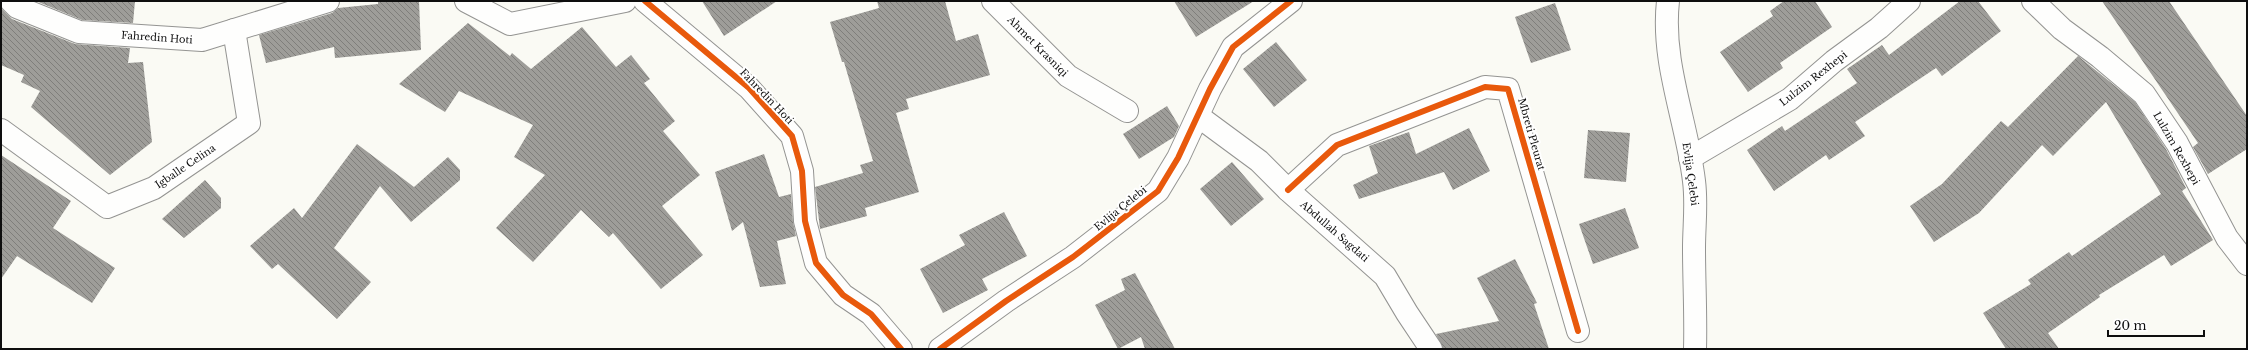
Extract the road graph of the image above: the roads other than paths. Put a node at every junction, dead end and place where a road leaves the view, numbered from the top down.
1 (12, 1) edge
2 (328, 1) edge
3 (466, 1) edge
4 (625, 1) edge
5 (645, 1) edge
6 (992, 1) edge
7 (1291, 1) edge
8 (1668, 1) edge
9 (1909, 1) edge
10 (2033, 1) edge
11 (234, 30) junction
12 (1128, 111) dead end
13 (1198, 116) junction
14 (1, 130) edge
15 (1690, 158) junction
16 (1288, 190) junction
17 (2247, 264) edge
18 (1578, 331) dead end
19 (901, 349) edge
20 (940, 349) edge
21 (1431, 349) edge
22 (1695, 349) edge

1 - 11 street, Fahredin Hoti
2 - 11 street, Fahredin Hoti
3 - 4 street
5 - 19 street, Fahredin Hoti
6 - 12 street, Ahmet Krasniqi
7 - 13 street, Evlija Çelebi
8 - 15 street, Evlija Çelebi
9 - 15 street, Lulzim Rexhepi
10 - 17 street, Lulzim Rexhepi
11 - 14 street, Igballe Celina
13 - 16 street, Abdullah Sagdati
13 - 20 street, Evlija Çelebi
15 - 22 street, Evlija Çelebi
16 - 18 street, Mbreti Pleurat
16 - 21 street, Abdullah Sagdati

